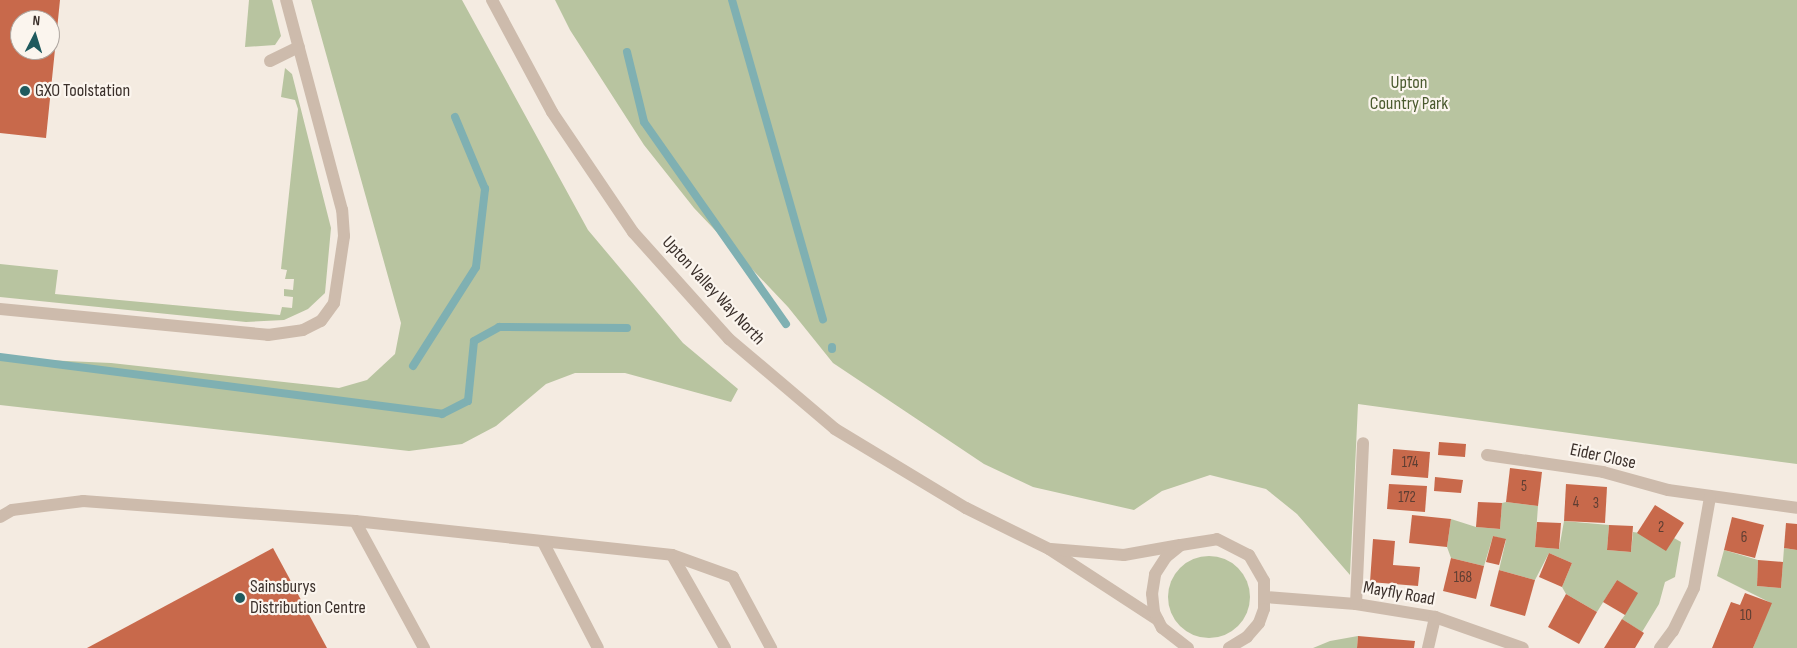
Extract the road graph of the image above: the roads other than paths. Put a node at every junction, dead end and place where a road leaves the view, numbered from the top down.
1 (286, 0) edge
2 (492, 0) edge
3 (299, 47) junction
4 (270, 61) dead end
5 (0, 309) edge
6 (1363, 443) dead end
7 (1487, 455) dead end
8 (1710, 497) junction
9 (1797, 508) edge
10 (0, 517) edge
11 (355, 521) junction
12 (543, 542) junction
13 (1181, 545) junction
14 (1049, 549) junction
15 (672, 555) junction
16 (1265, 597) junction
17 (1356, 604) junction
18 (1435, 617) junction
19 (1158, 620) junction
20 (1245, 643) edge
21 (1176, 644) edge
22 (424, 648) edge
23 (598, 648) edge
24 (725, 648) edge
25 (771, 648) edge
26 (1188, 648) edge
27 (1229, 648) edge
28 (1428, 648) edge
29 (1523, 648) edge
30 (1660, 648) edge

1 - 3 street
2 - 14 street, Upton Valley Way North
3 - 4 street
3 - 5 street
6 - 17 street
7 - 8 street, Eider Close
8 - 9 street, Eider Close
8 - 30 street
10 - 11 street
11 - 12 street
11 - 22 street
12 - 15 street
12 - 23 street
13 - 14 street, Upton Valley Way North
13 - 16 street, Upton Valley Way North
13 - 19 street
14 - 19 street, Upton Valley Way North
15 - 24 street
15 - 25 street
16 - 17 street, Mayfly Road
16 - 20 street
17 - 18 street, Mayfly Road
18 - 28 street
18 - 29 street, Mayfly Road
19 - 21 street
20 - 27 street
21 - 26 street

